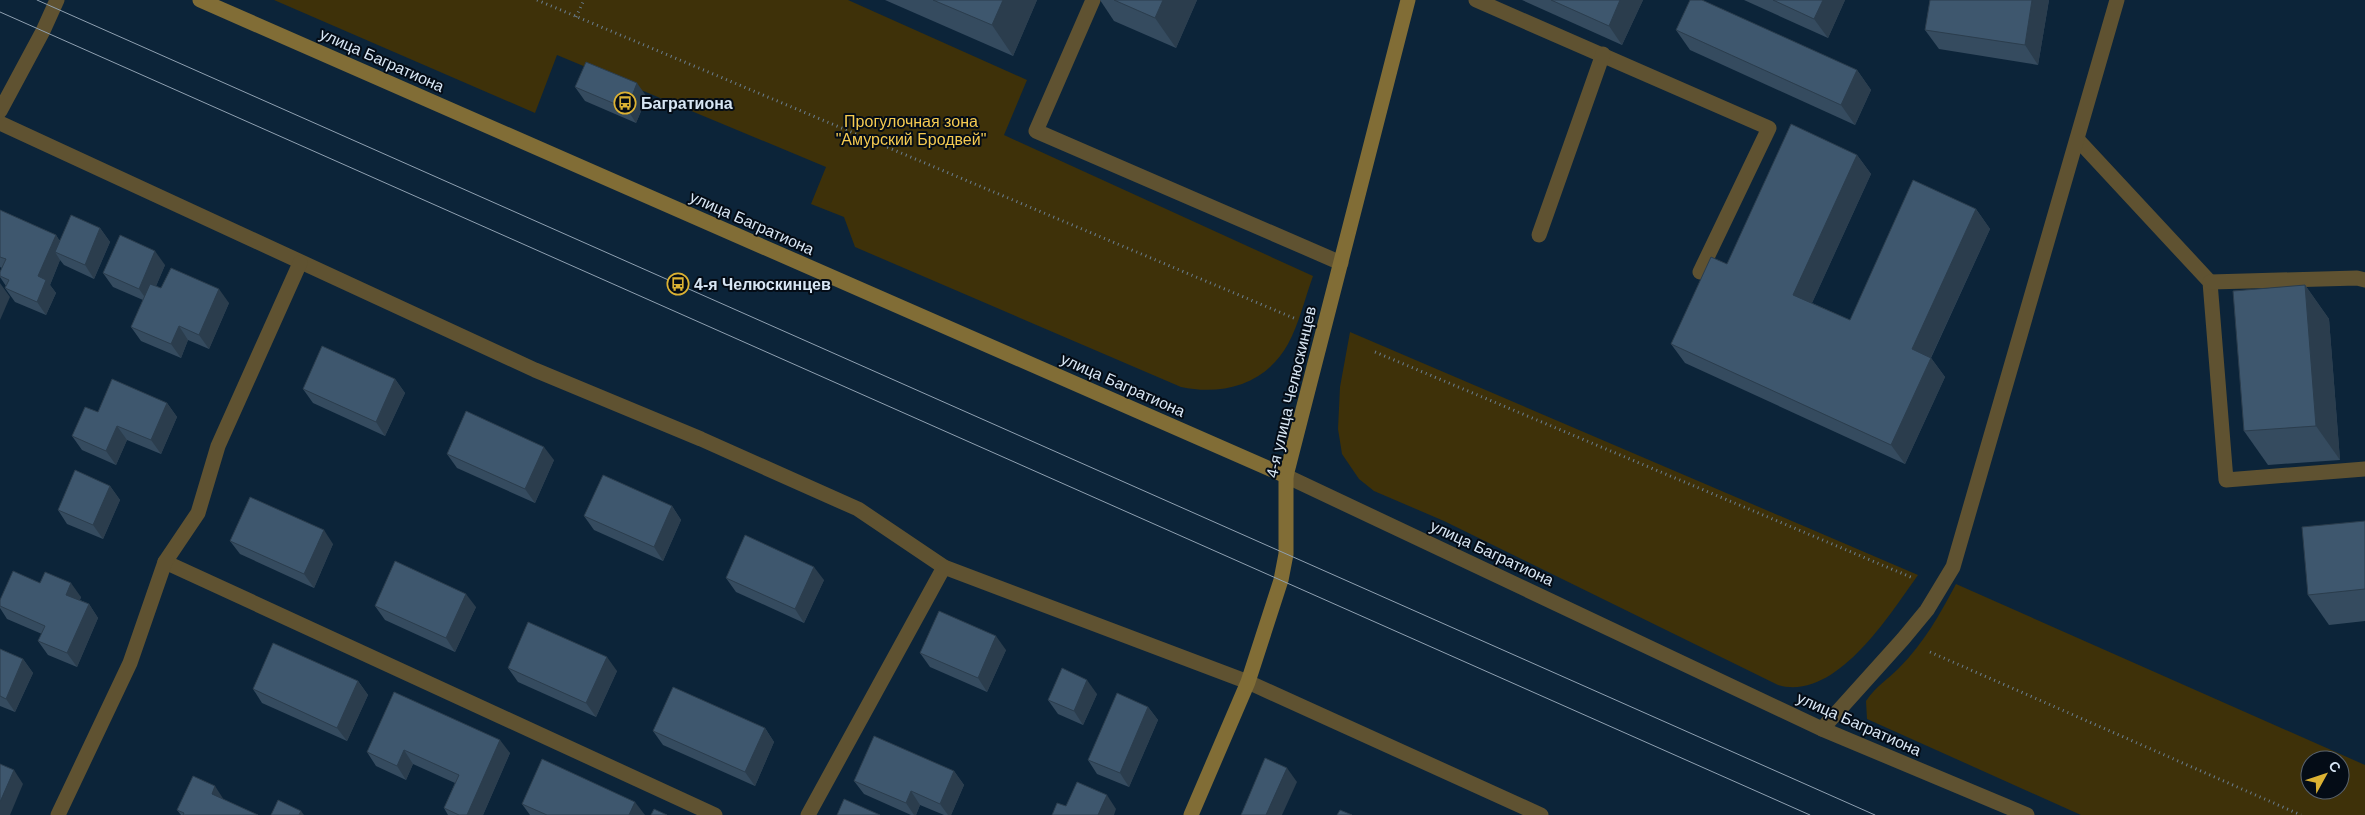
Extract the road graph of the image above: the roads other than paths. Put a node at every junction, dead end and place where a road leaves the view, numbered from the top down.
1 (58, 0) edge
2 (200, 0) edge
3 (1093, 0) edge
4 (1408, 0) edge
5 (1476, 0) edge
6 (2117, 0) edge
7 (1603, 54) junction
8 (0, 111) edge
9 (0, 123) edge
10 (2078, 140) junction
11 (1539, 235) dead end
12 (300, 263) junction
13 (1341, 263) junction
14 (1700, 272) dead end
15 (2365, 280) edge
16 (2210, 282) junction
17 (2365, 469) edge
18 (1286, 476) junction
19 (165, 562) junction
20 (944, 567) junction
21 (1248, 682) junction
22 (1822, 728) junction
23 (58, 815) edge
24 (715, 815) edge
25 (808, 815) edge
26 (1191, 815) edge
27 (1541, 815) edge
28 (2027, 815) edge

1 - 8 street
2 - 18 main road, улица Багратиона
3 - 13 street
4 - 13 main road, 4-я улица Челюскинцев
5 - 7 street
6 - 10 street
7 - 11 street
7 - 14 street
9 - 12 street
10 - 16 street
10 - 22 street
12 - 19 street
12 - 20 street
13 - 18 main road, 4-я улица Челюскинцев
15 - 16 street
16 - 17 street
18 - 21 main road, 4-я улица Челюскинцев
18 - 22 street, улица Багратиона
19 - 23 street
19 - 24 street
20 - 21 street
20 - 25 street
21 - 26 main road, 4-я улица Челюскинцев
21 - 27 street
22 - 28 street, улица Багратиона

